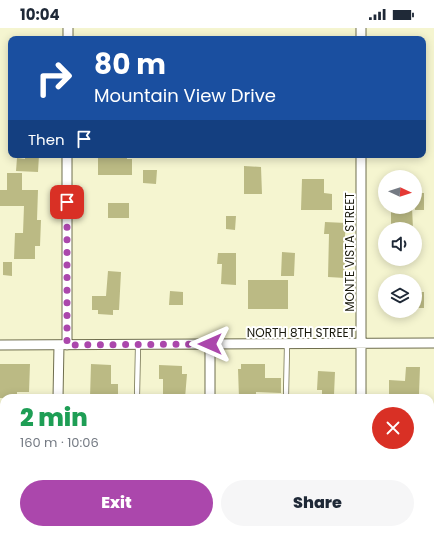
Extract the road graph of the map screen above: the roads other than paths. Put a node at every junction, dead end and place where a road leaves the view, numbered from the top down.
1 (67, 158) edge
2 (361, 158) edge
3 (434, 343) edge
4 (210, 344) junction
5 (287, 344) junction
6 (361, 344) junction
7 (0, 345) edge
8 (63, 345) junction
9 (138, 345) junction
10 (58, 394) edge
11 (137, 394) edge
12 (210, 394) edge
13 (286, 394) edge
14 (361, 394) edge

1 - 8 street
2 - 6 street, MONTE VISTA STREET
3 - 6 street, NORTH 8TH STREET
4 - 5 street, NORTH 8TH STREET
4 - 9 street, NORTH 8TH STREET
4 - 12 street
5 - 6 street, NORTH 8TH STREET
5 - 13 lane
6 - 14 street, MONTE VISTA STREET
7 - 8 street, NORTH 8TH STREET
8 - 9 street, NORTH 8TH STREET
8 - 10 street
9 - 11 lane

